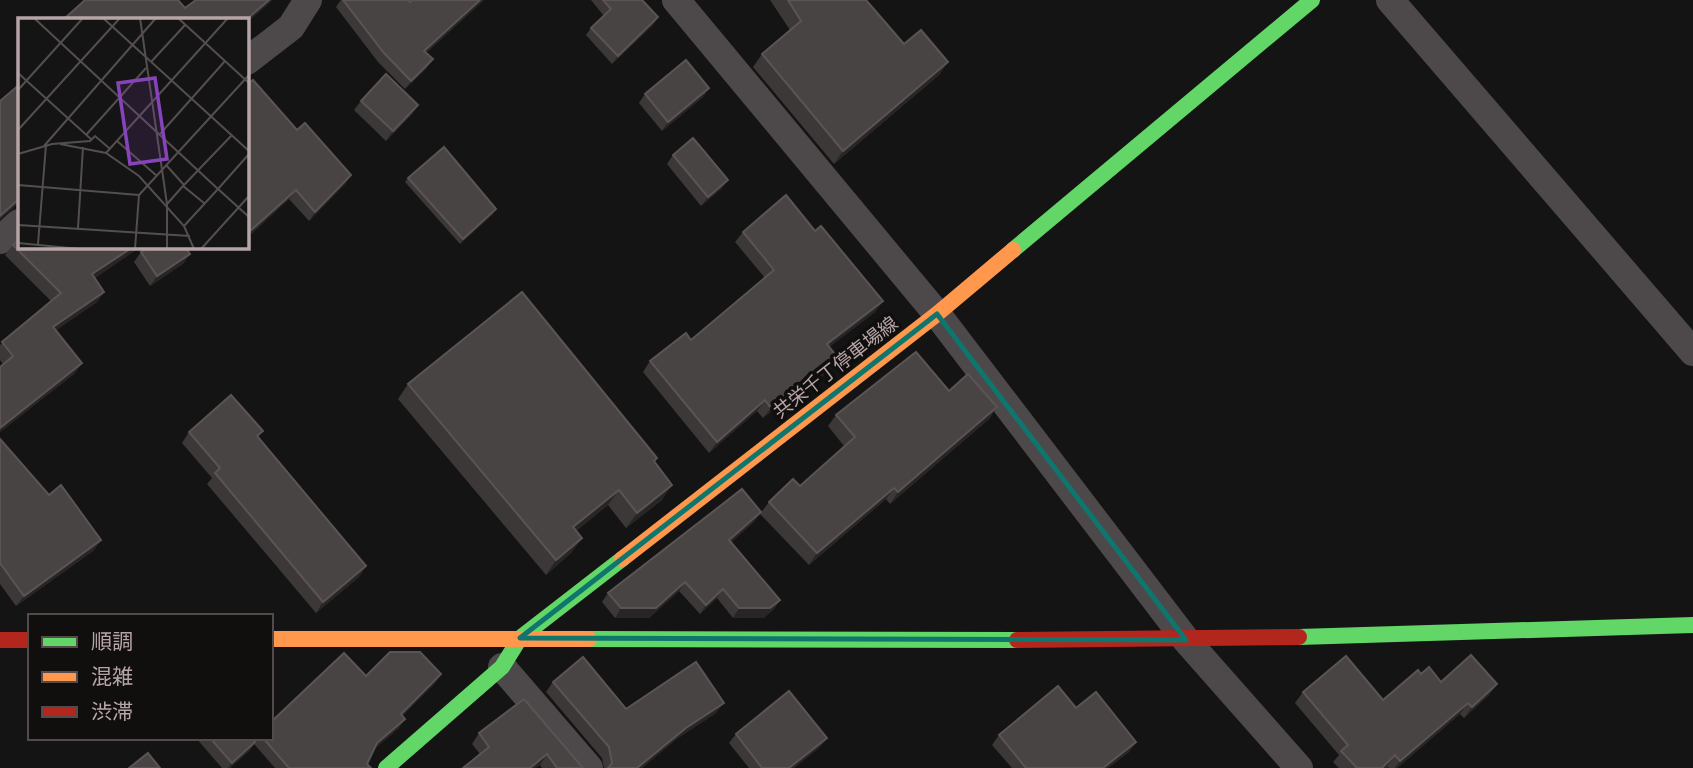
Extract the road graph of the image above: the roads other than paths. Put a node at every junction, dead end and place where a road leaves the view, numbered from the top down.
1 (308, 0) edge
2 (676, 0) edge
3 (1312, 0) edge
4 (1390, 0) edge
5 (248, 60) edge
6 (18, 224) edge
7 (0, 240) edge
8 (937, 314) junction
9 (1693, 352) edge
10 (1693, 625) edge
11 (520, 638) junction
12 (273, 639) edge
13 (0, 640) edge
14 (28, 640) edge
15 (1186, 640) junction
16 (502, 667) junction
17 (386, 768) edge
18 (589, 768) edge
19 (1299, 768) edge

1 - 5 street
2 - 8 street
3 - 8 street, 共栄千丁停車場線
4 - 9 street
6 - 7 street
8 - 11 street, 共栄千丁停車場線
8 - 15 street
10 - 15 street
11 - 12 street
11 - 15 street
11 - 16 street, 共栄千丁停車場線
13 - 14 street
15 - 19 street
16 - 17 street, 共栄千丁停車場線
16 - 18 street

